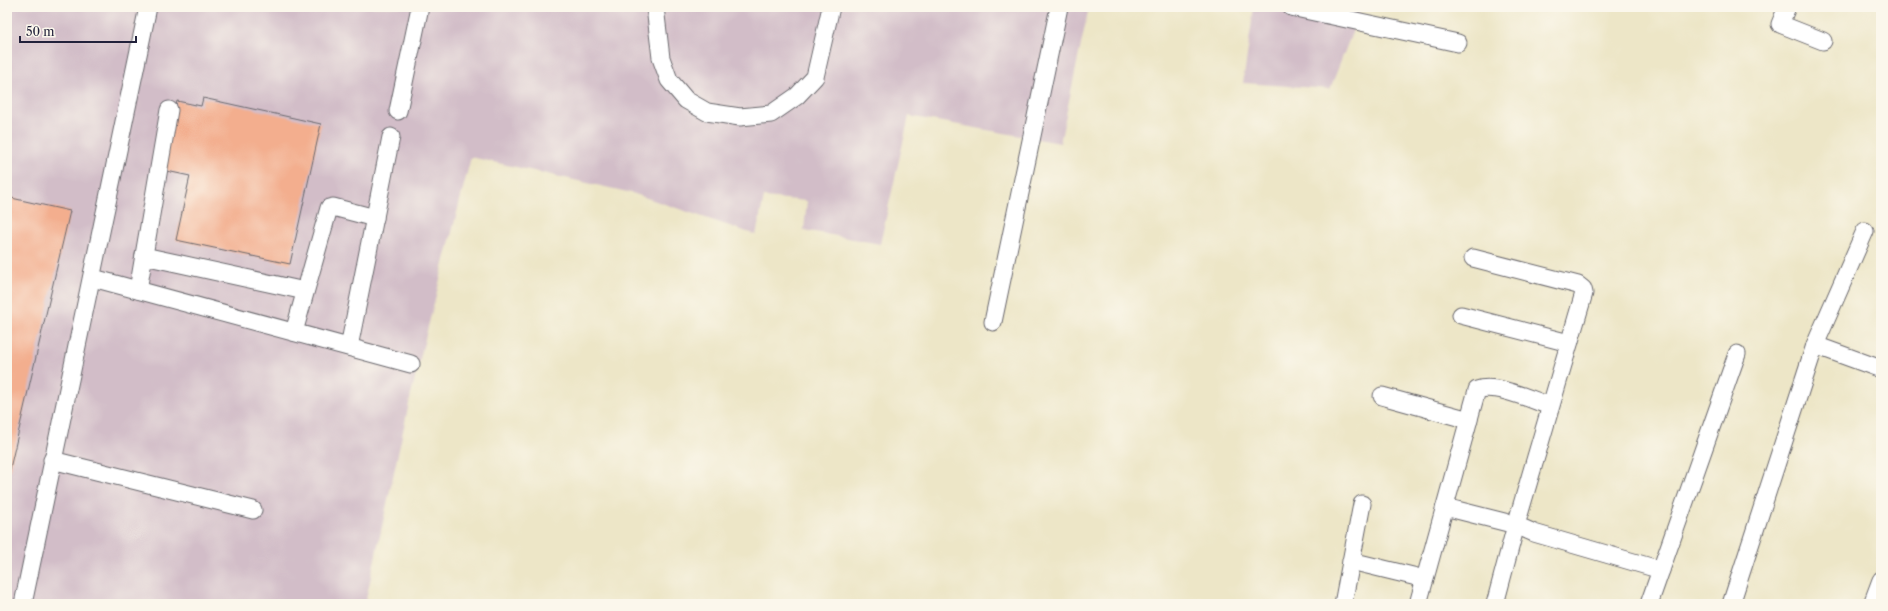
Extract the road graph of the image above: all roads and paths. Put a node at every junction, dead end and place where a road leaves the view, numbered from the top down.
1 (148, 7) edge
2 (420, 7) edge
3 (655, 7) edge
4 (832, 7) edge
5 (1059, 7) edge
6 (1291, 7) edge
7 (1787, 7) edge
8 (1823, 41) dead end
9 (1458, 43) dead end
10 (169, 110) dead end
11 (398, 111) dead end
12 (391, 137) dead end
13 (375, 218) junction
14 (1865, 231) dead end
15 (144, 256) junction
16 (1473, 258) dead end
17 (93, 278) junction
18 (138, 290) junction
19 (305, 291) junction
20 (1461, 315) dead end
21 (993, 322) dead end
22 (294, 332) junction
23 (1569, 343) junction
24 (1815, 345) junction
25 (349, 347) junction
26 (1737, 354) dead end
27 (411, 364) dead end
28 (1881, 369) edge
29 (1382, 396) dead end
30 (1550, 406) junction
31 (1469, 420) junction
32 (52, 460) junction
33 (1362, 504) dead end
34 (1445, 506) junction
35 (253, 510) dead end
36 (1516, 525) junction
37 (1351, 561) junction
38 (1660, 570) junction
39 (1425, 579) junction
40 (1881, 580) edge
41 (23, 604) edge
42 (1343, 604) edge
43 (1418, 604) edge
44 (1495, 604) edge
45 (1649, 604) edge
46 (1731, 604) edge
47 (1872, 604) edge

1 - 17 street
2 - 11 street
3 - 4 street
5 - 21 street
6 - 9 street
7 - 8 street
10 - 15 street
12 - 13 street
13 - 19 street
13 - 25 street
14 - 24 street
15 - 18 street
15 - 19 street
16 - 23 street
17 - 18 street
17 - 32 street
18 - 22 street
19 - 22 street
20 - 23 street
22 - 25 street
23 - 30 street
24 - 28 street
24 - 46 street
25 - 27 street
26 - 38 street
29 - 31 street
30 - 31 street
30 - 36 street
31 - 34 street
32 - 35 street
32 - 41 street
33 - 37 street
34 - 36 street
34 - 39 street
36 - 38 street
36 - 44 street
37 - 39 street
37 - 42 street
38 - 45 street
39 - 43 street
40 - 47 street

